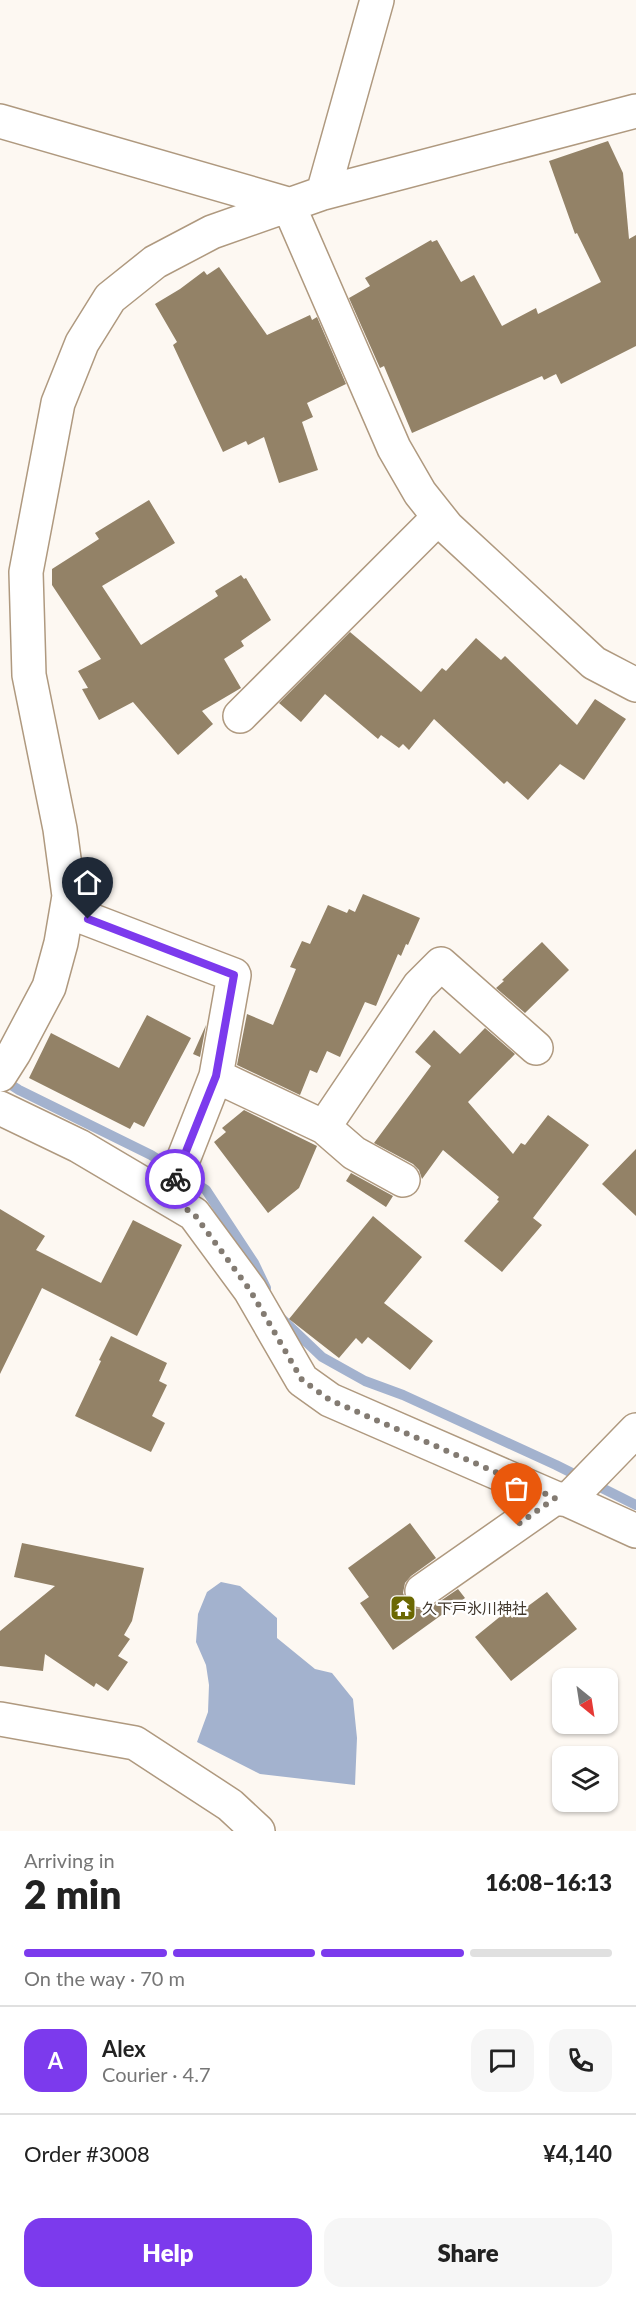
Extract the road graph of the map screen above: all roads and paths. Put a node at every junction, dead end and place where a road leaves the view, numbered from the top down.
1 (377, 0) edge
2 (636, 111) edge
3 (0, 121) edge
4 (323, 193) junction
5 (288, 204) junction
6 (439, 517) junction
7 (636, 685) edge
8 (240, 716) dead end
9 (67, 911) junction
10 (536, 1048) dead end
11 (0, 1075) edge
12 (216, 1076) junction
13 (0, 1108) edge
14 (324, 1127) junction
15 (403, 1180) dead end
16 (168, 1198) junction
17 (636, 1430) edge
18 (562, 1499) junction
19 (636, 1531) edge
20 (422, 1591) dead end
21 (0, 1719) edge
22 (258, 1831) edge

1 - 4 street
2 - 4 street
3 - 5 street
4 - 5 street
5 - 6 street
5 - 9 street
6 - 7 street
6 - 8 street
9 - 11 street
9 - 12 street
10 - 14 street
12 - 14 street
12 - 16 street
13 - 16 street
14 - 15 street
16 - 18 street
17 - 18 street
18 - 19 street
18 - 20 street
21 - 22 street

